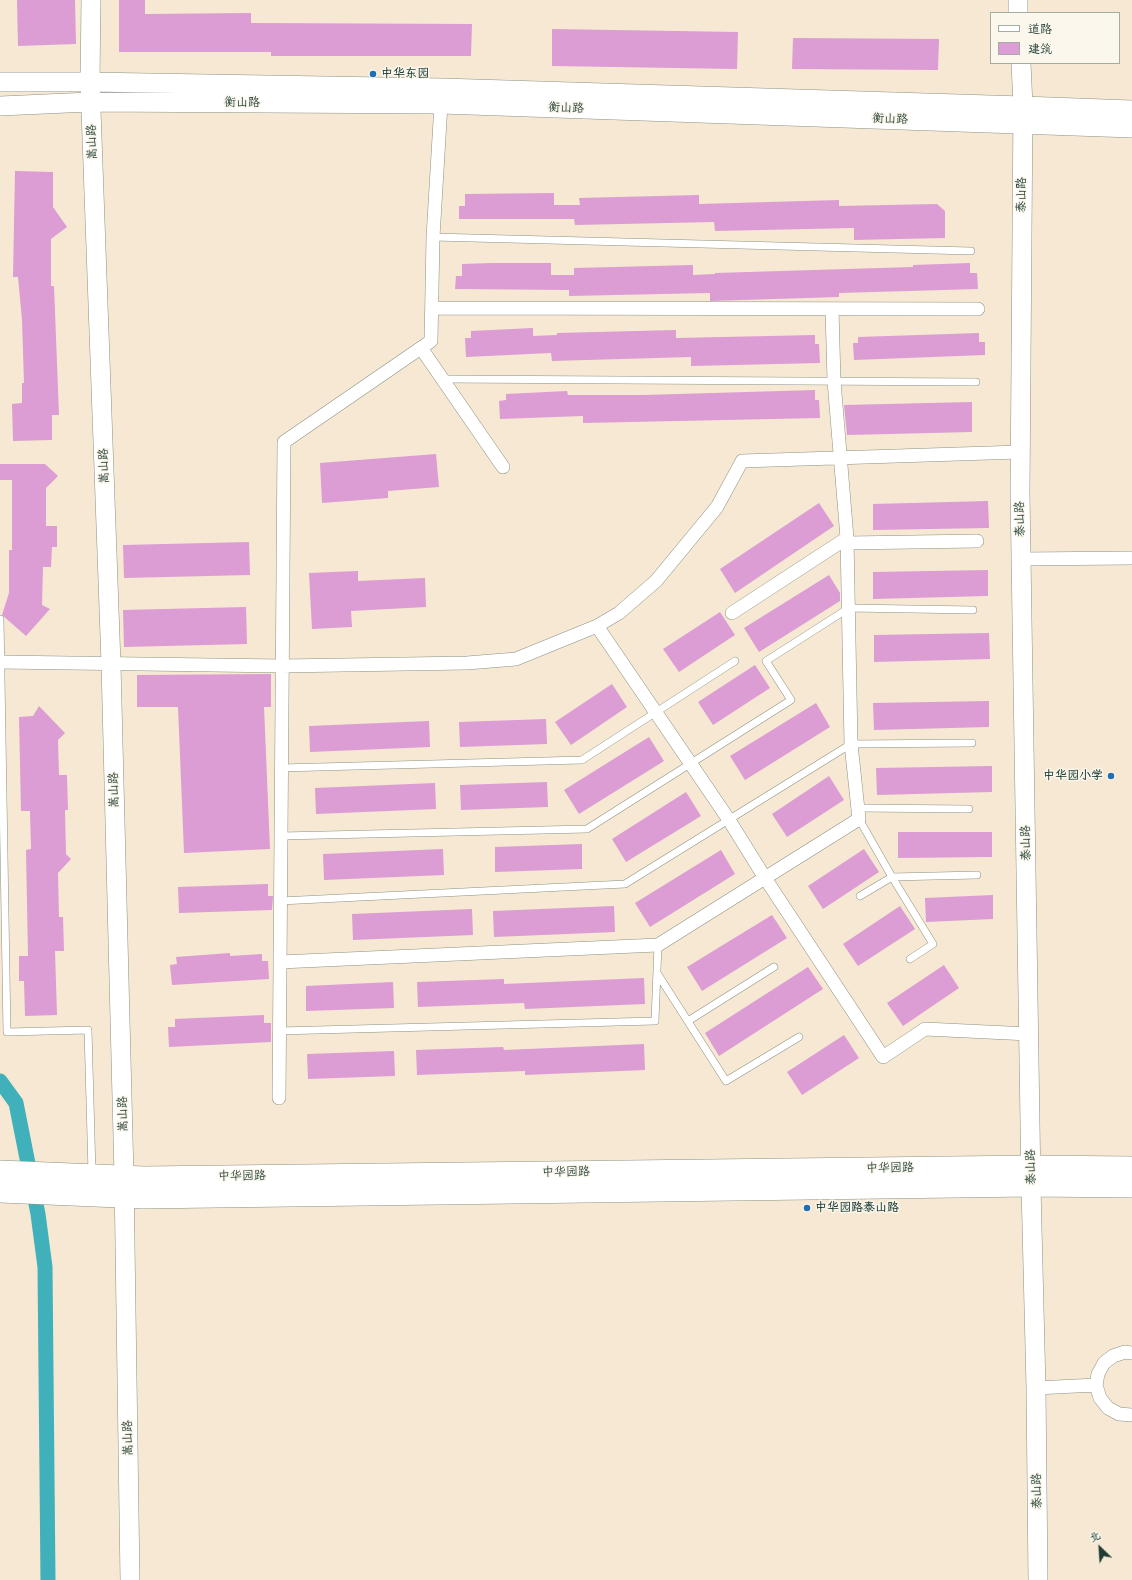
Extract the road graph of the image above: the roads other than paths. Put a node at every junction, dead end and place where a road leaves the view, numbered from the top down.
1 (91, 0) edge
2 (1018, 0) edge
3 (1018, 12) edge
4 (1021, 64) edge
5 (0, 82) edge
6 (90, 82) junction
7 (90, 102) junction
8 (441, 104) junction
9 (0, 106) edge
10 (1132, 110) edge
11 (1023, 115) junction
12 (1132, 128) edge
13 (433, 237) junction
14 (971, 251) dead end
15 (432, 308) junction
16 (832, 309) junction
17 (978, 309) dead end
18 (421, 348) junction
19 (442, 379) junction
20 (834, 381) junction
21 (976, 382) dead end
22 (1020, 452) junction
23 (840, 457) junction
24 (503, 467) dead end
25 (847, 541) junction
26 (977, 541) dead end
27 (1132, 558) edge
28 (1021, 559) junction
29 (849, 608) junction
30 (973, 610) dead end
31 (732, 612) dead end
32 (0, 619) edge
33 (597, 626) junction
34 (736, 661) dead end
35 (0, 662) edge
36 (111, 664) junction
37 (282, 666) junction
38 (656, 712) junction
39 (972, 743) dead end
40 (851, 744) junction
41 (690, 763) junction
42 (281, 768) junction
43 (969, 809) dead end
44 (858, 814) junction
45 (729, 820) junction
46 (281, 836) junction
47 (977, 875) dead end
48 (892, 877) junction
49 (765, 878) junction
50 (860, 896) dead end
51 (280, 901) junction
52 (658, 944) junction
53 (910, 959) dead end
54 (280, 962) junction
55 (774, 967) dead end
56 (657, 973) junction
57 (688, 1021) junction
58 (279, 1030) junction
59 (1029, 1034) junction
60 (799, 1037) dead end
61 (279, 1098) dead end
62 (1031, 1166) junction
63 (1132, 1167) edge
64 (3, 1171) edge
65 (124, 1176) junction
66 (61, 1183) junction
67 (92, 1185) junction
68 (1031, 1186) junction
69 (1132, 1187) edge
70 (4, 1192) edge
71 (124, 1197) junction
72 (1132, 1353) edge
73 (1096, 1385) junction
74 (1036, 1388) junction
75 (1132, 1415) edge
76 (130, 1580) edge
77 (1038, 1580) edge

1 - 6 street, 嵩山路
2 - 3 street
4 - 11 street
5 - 6 street, 衡山路
6 - 7 street, 嵩山路
6 - 11 street, 衡山路
7 - 8 street, 衡山路
7 - 9 street, 衡山路
7 - 36 street, 嵩山路
8 - 11 street, 衡山路
8 - 13 street
10 - 11 street, 衡山路
11 - 12 street, 衡山路
11 - 22 street, 泰山路
13 - 14 lane
13 - 15 street
15 - 16 street
15 - 18 street
16 - 17 street
16 - 20 street
18 - 19 street
18 - 37 street
19 - 20 lane
19 - 24 street
20 - 21 lane
20 - 23 street
22 - 23 street
22 - 28 street, 泰山路
23 - 25 street
23 - 33 street
25 - 26 street
25 - 29 street
25 - 31 street
27 - 28 street
28 - 59 street, 泰山路
29 - 30 lane
29 - 40 street
29 - 41 lane
32 - 35 lane
33 - 37 street
33 - 38 street
34 - 38 lane
35 - 36 street
35 - 67 lane
36 - 37 street
36 - 65 street, 嵩山路
37 - 42 street
38 - 41 street
38 - 42 lane
39 - 40 lane
40 - 44 street
40 - 45 lane
41 - 45 street
41 - 46 lane
42 - 46 street
43 - 44 lane
44 - 48 lane
44 - 49 street
45 - 49 street
45 - 51 lane
46 - 51 street
47 - 48 lane
48 - 50 lane
48 - 53 lane
49 - 52 street
49 - 59 street
51 - 54 street
52 - 54 street
52 - 56 lane
54 - 58 street
55 - 57 lane
56 - 57 lane
56 - 58 lane
57 - 60 lane
58 - 61 street
59 - 62 street, 泰山路
62 - 63 main road, 中华园路
62 - 65 main road, 中华园路
62 - 68 street, 泰山路
64 - 66 main road, 中华园路
65 - 67 main road, 中华园路
65 - 71 street, 嵩山路
66 - 67 main road, 中华园路
66 - 70 main road, 中华园路
67 - 71 main road, 中华园路
68 - 69 main road, 中华园路
68 - 71 main road, 中华园路
68 - 74 street, 泰山路
71 - 76 street, 嵩山路
72 - 73 street
73 - 74 street
73 - 75 street
74 - 77 street, 泰山路

